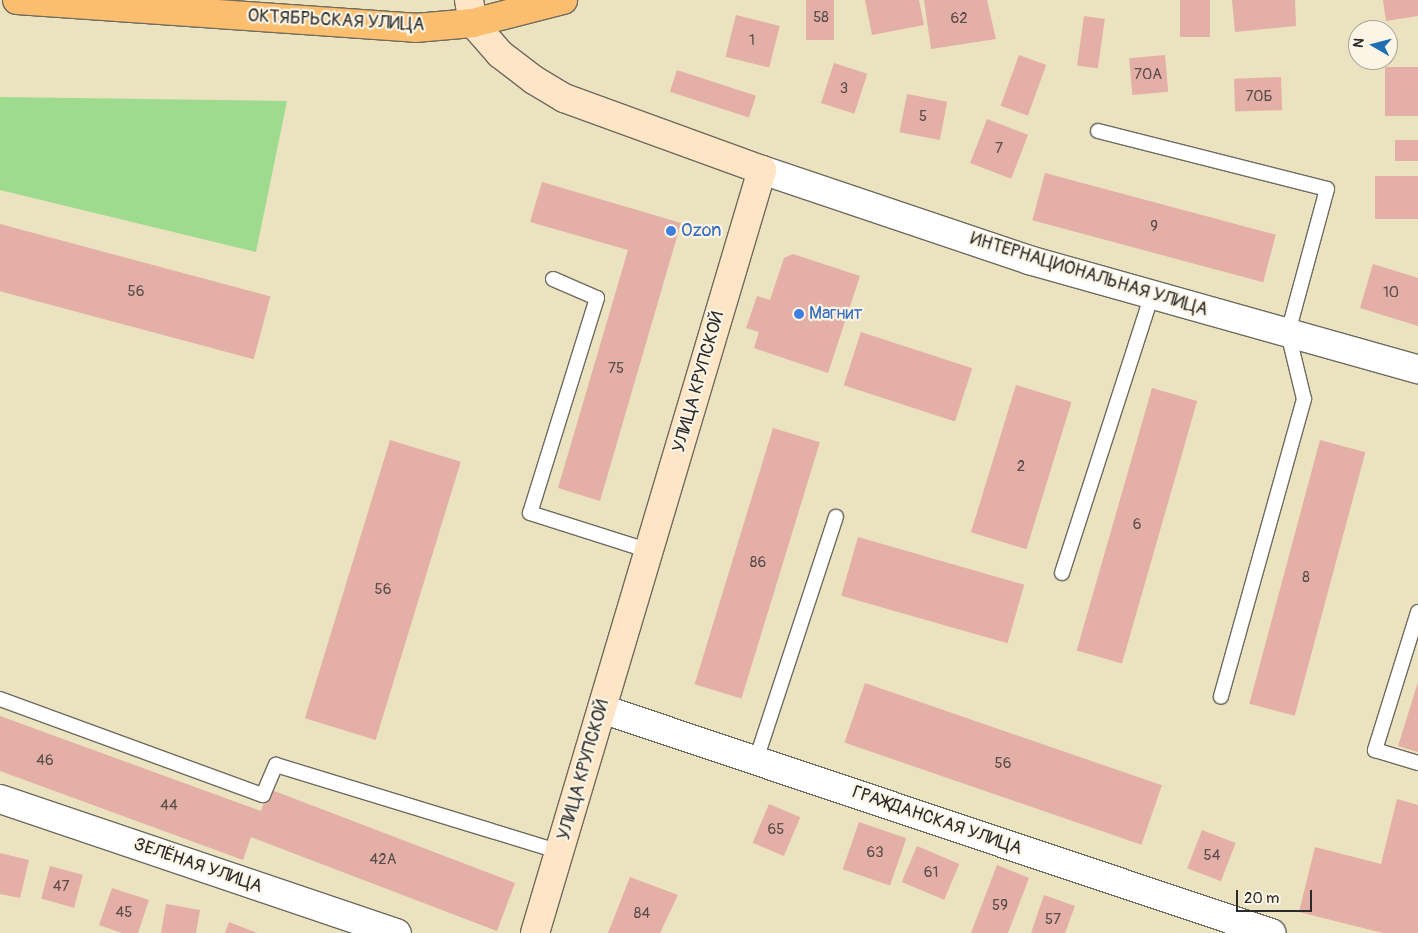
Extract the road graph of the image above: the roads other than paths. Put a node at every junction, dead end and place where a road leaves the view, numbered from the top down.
1 (17, 0) edge
2 (563, 0) edge
3 (471, 12) edge
4 (1098, 131) dead end
5 (762, 170) junction
6 (553, 279) dead end
7 (1152, 294) junction
8 (1288, 333) junction
9 (1418, 370) edge
10 (836, 517) dead end
11 (650, 551) junction
12 (1062, 573) dead end
13 (1418, 612) edge
14 (1221, 697) dead end
15 (0, 699) edge
16 (602, 709) junction
17 (756, 760) junction
18 (1418, 763) edge
19 (0, 799) edge
20 (560, 852) junction
21 (397, 933) edge
22 (535, 933) edge
23 (1271, 933) edge

1 - 3 main road, ОКТЯБРЬСКАЯ УЛИЦА
2 - 3 main road, ОКТЯБРЬСКАЯ УЛИЦА
3 - 5 street
4 - 8 lane
5 - 7 street, ИНТЕРНАЦИОНАЛЬНАЯ УЛИЦА
5 - 11 street, УЛИЦА КРУПСКОЙ
6 - 11 lane
7 - 8 street, ИНТЕРНАЦИОНАЛЬНАЯ УЛИЦА
7 - 12 lane
8 - 9 street, ИНТЕРНАЦИОНАЛЬНАЯ УЛИЦА
8 - 14 lane
10 - 17 lane
11 - 16 street, УЛИЦА КРУПСКОЙ
13 - 18 lane
15 - 20 lane
16 - 17 street, ГРАЖДАНСКАЯ УЛИЦА
16 - 20 street, УЛИЦА КРУПСКОЙ
17 - 23 street, ГРАЖДАНСКАЯ УЛИЦА
19 - 21 street, ЗЕЛЁНАЯ УЛИЦА
20 - 22 street, УЛИЦА КРУПСКОЙ

